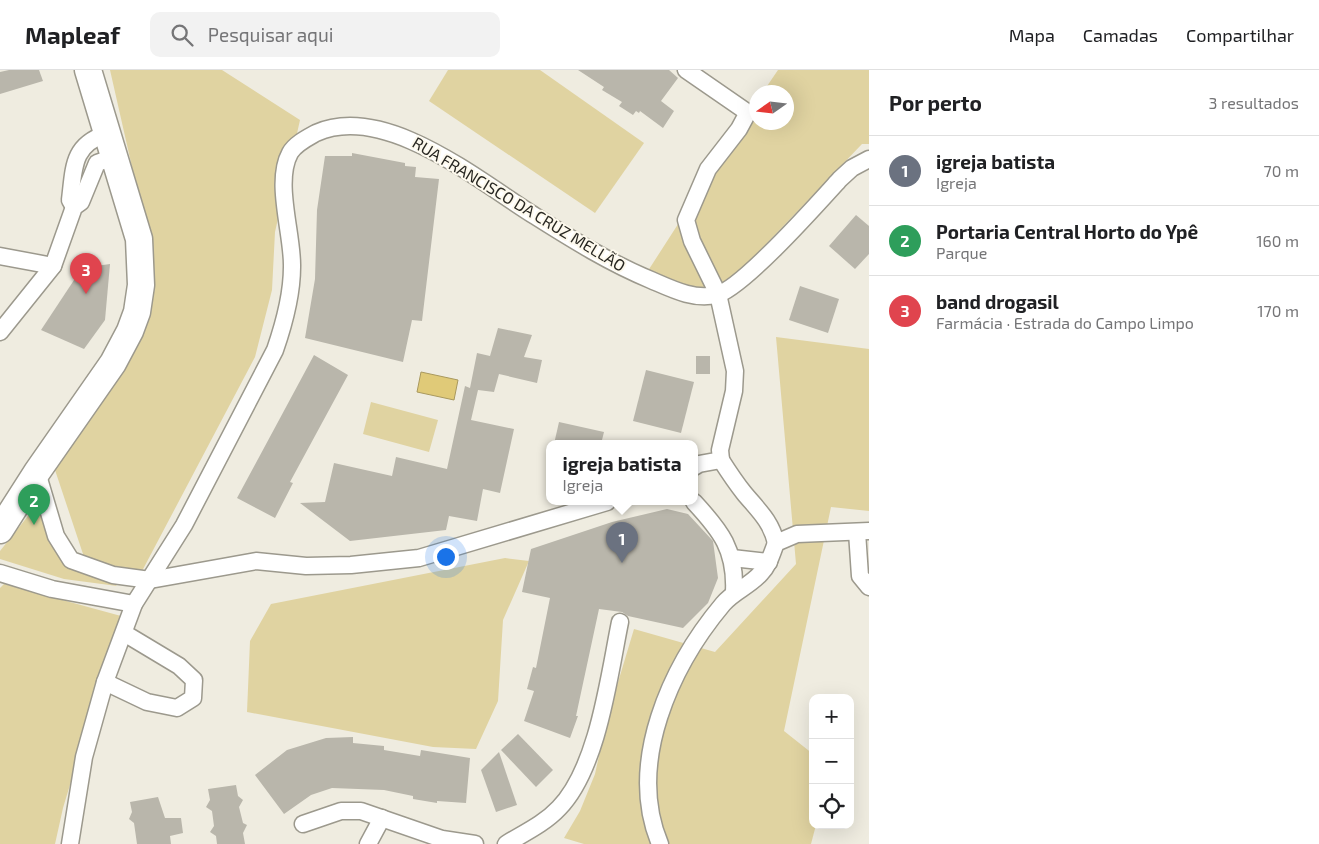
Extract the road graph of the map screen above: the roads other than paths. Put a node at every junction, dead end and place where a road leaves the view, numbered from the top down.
1 (70, 70) edge
2 (88, 70) edge
3 (686, 70) edge
4 (102, 148) junction
5 (869, 158) edge
6 (74, 208) junction
7 (0, 256) edge
8 (53, 266) junction
9 (718, 294) junction
10 (0, 332) edge
11 (721, 460) junction
12 (698, 465) edge
13 (37, 472) junction
14 (0, 501) edge
15 (597, 505) edge
16 (696, 505) edge
17 (0, 530) edge
18 (863, 531) edge
19 (776, 543) junction
20 (732, 558) junction
21 (769, 562) junction
22 (0, 573) edge
23 (150, 580) junction
24 (869, 587) edge
25 (734, 592) junction
26 (134, 604) junction
27 (620, 622) dead end
28 (124, 633) junction
29 (105, 682) junction
30 (382, 818) junction
31 (302, 824) dead end
32 (70, 844) edge
33 (368, 844) edge
34 (475, 844) edge
35 (506, 844) edge
36 (660, 844) edge

1 - 4 main road
2 - 4 main road
3 - 9 street
4 - 6 street
4 - 6 street
4 - 13 main road
4 - 14 main road
5 - 9 street, RUA FRANCISCO DA CRUZ MELLÃO
6 - 8 street
7 - 8 street
8 - 10 street
9 - 11 street
9 - 23 street, RUA FRANCISCO DA CRUZ MELLÃO
11 - 12 street
11 - 19 street
13 - 17 main road
13 - 23 street
15 - 23 street
16 - 20 street
18 - 19 street
18 - 24 street
19 - 21 street
20 - 21 street
20 - 25 street
21 - 25 street
22 - 26 street
23 - 26 street, RUA FRANCISCO DA CRUZ MELLÃO
25 - 36 street
26 - 28 street, RUA FRANCISCO DA CRUZ MELLÃO
27 - 35 street
28 - 29 street, RUA FRANCISCO DA CRUZ MELLÃO
28 - 29 street
29 - 32 street, RUA FRANCISCO DA CRUZ MELLÃO
30 - 31 street
30 - 33 street
30 - 34 street

